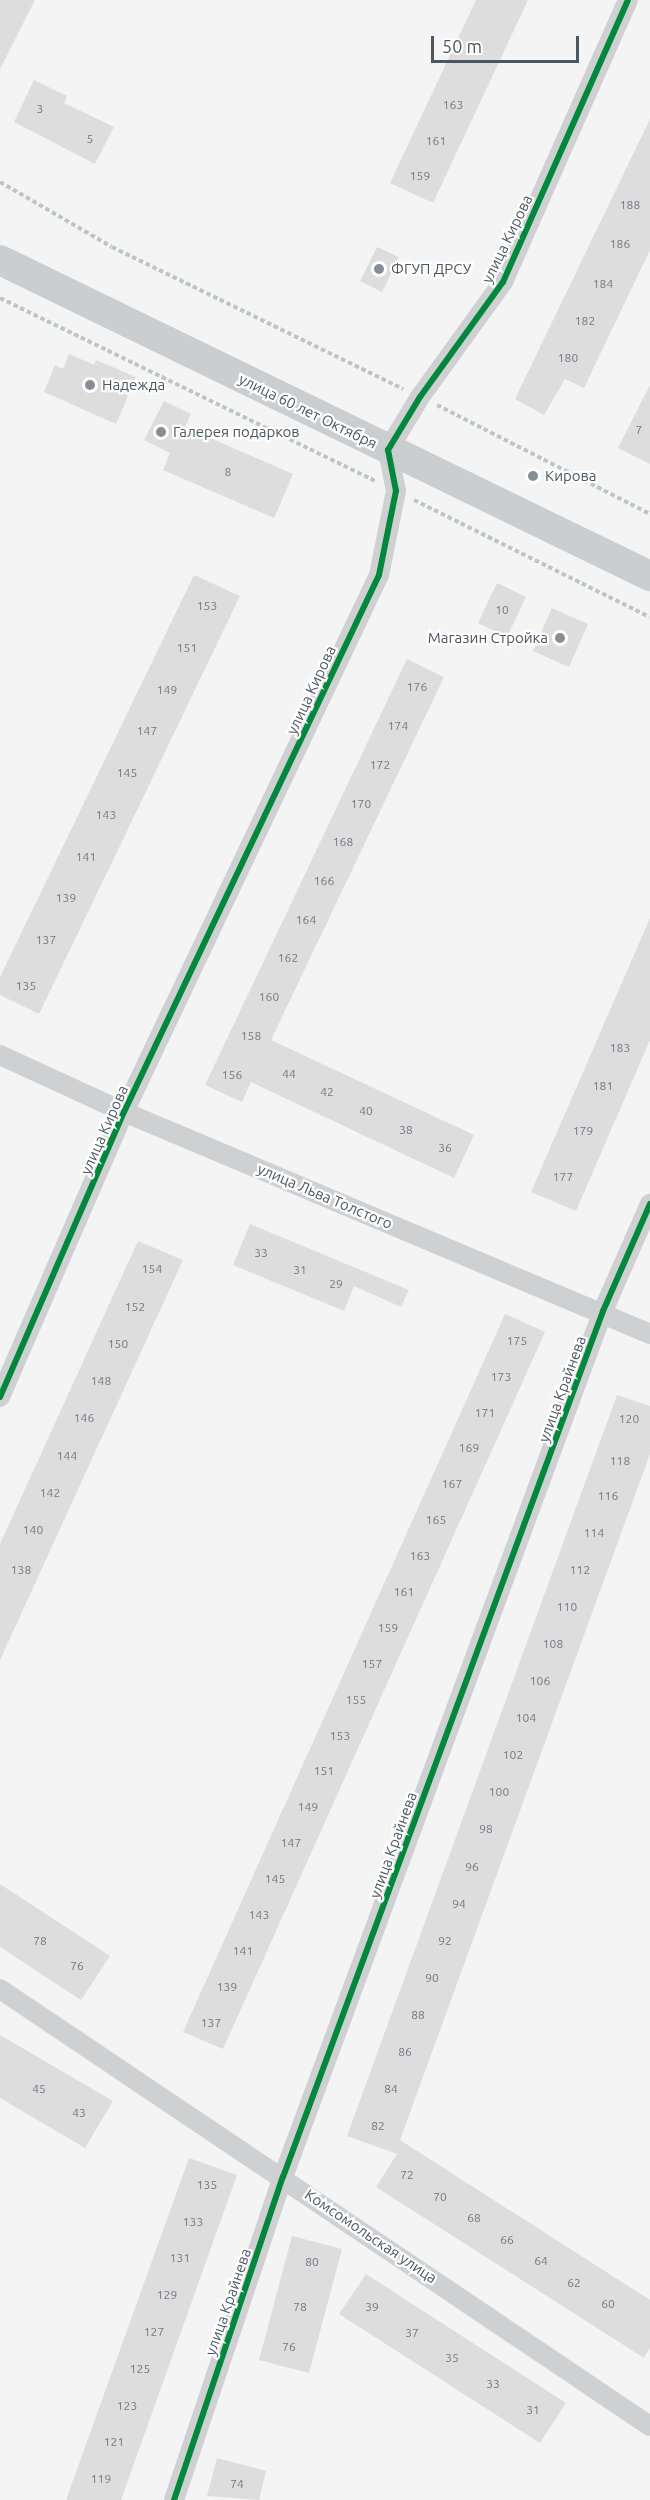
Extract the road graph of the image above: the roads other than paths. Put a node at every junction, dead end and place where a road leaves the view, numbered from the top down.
1 (628, 0) edge
2 (0, 260) edge
3 (388, 450) junction
4 (650, 576) edge
5 (0, 1055) edge
6 (124, 1112) junction
7 (650, 1204) edge
8 (603, 1311) junction
9 (650, 1334) edge
10 (0, 1397) edge
11 (0, 1989) edge
12 (283, 2177) junction
13 (650, 2426) edge
14 (174, 2500) edge

1 - 3 street, улица Кирова
2 - 3 main road, улица 60 лет Октября
3 - 4 main road, улица 60 лет Октября
3 - 6 street, улица Кирова
5 - 6 street, улица Льва Толстого
6 - 8 street, улица Льва Толстого
6 - 10 street, улица Кирова
7 - 8 street, улица Крайнева
8 - 9 street, улица Льва Толстого
8 - 12 street, улица Крайнева
11 - 12 street, Комсомольская улица
12 - 13 street, Комсомольская улица
12 - 14 street, улица Крайнева

